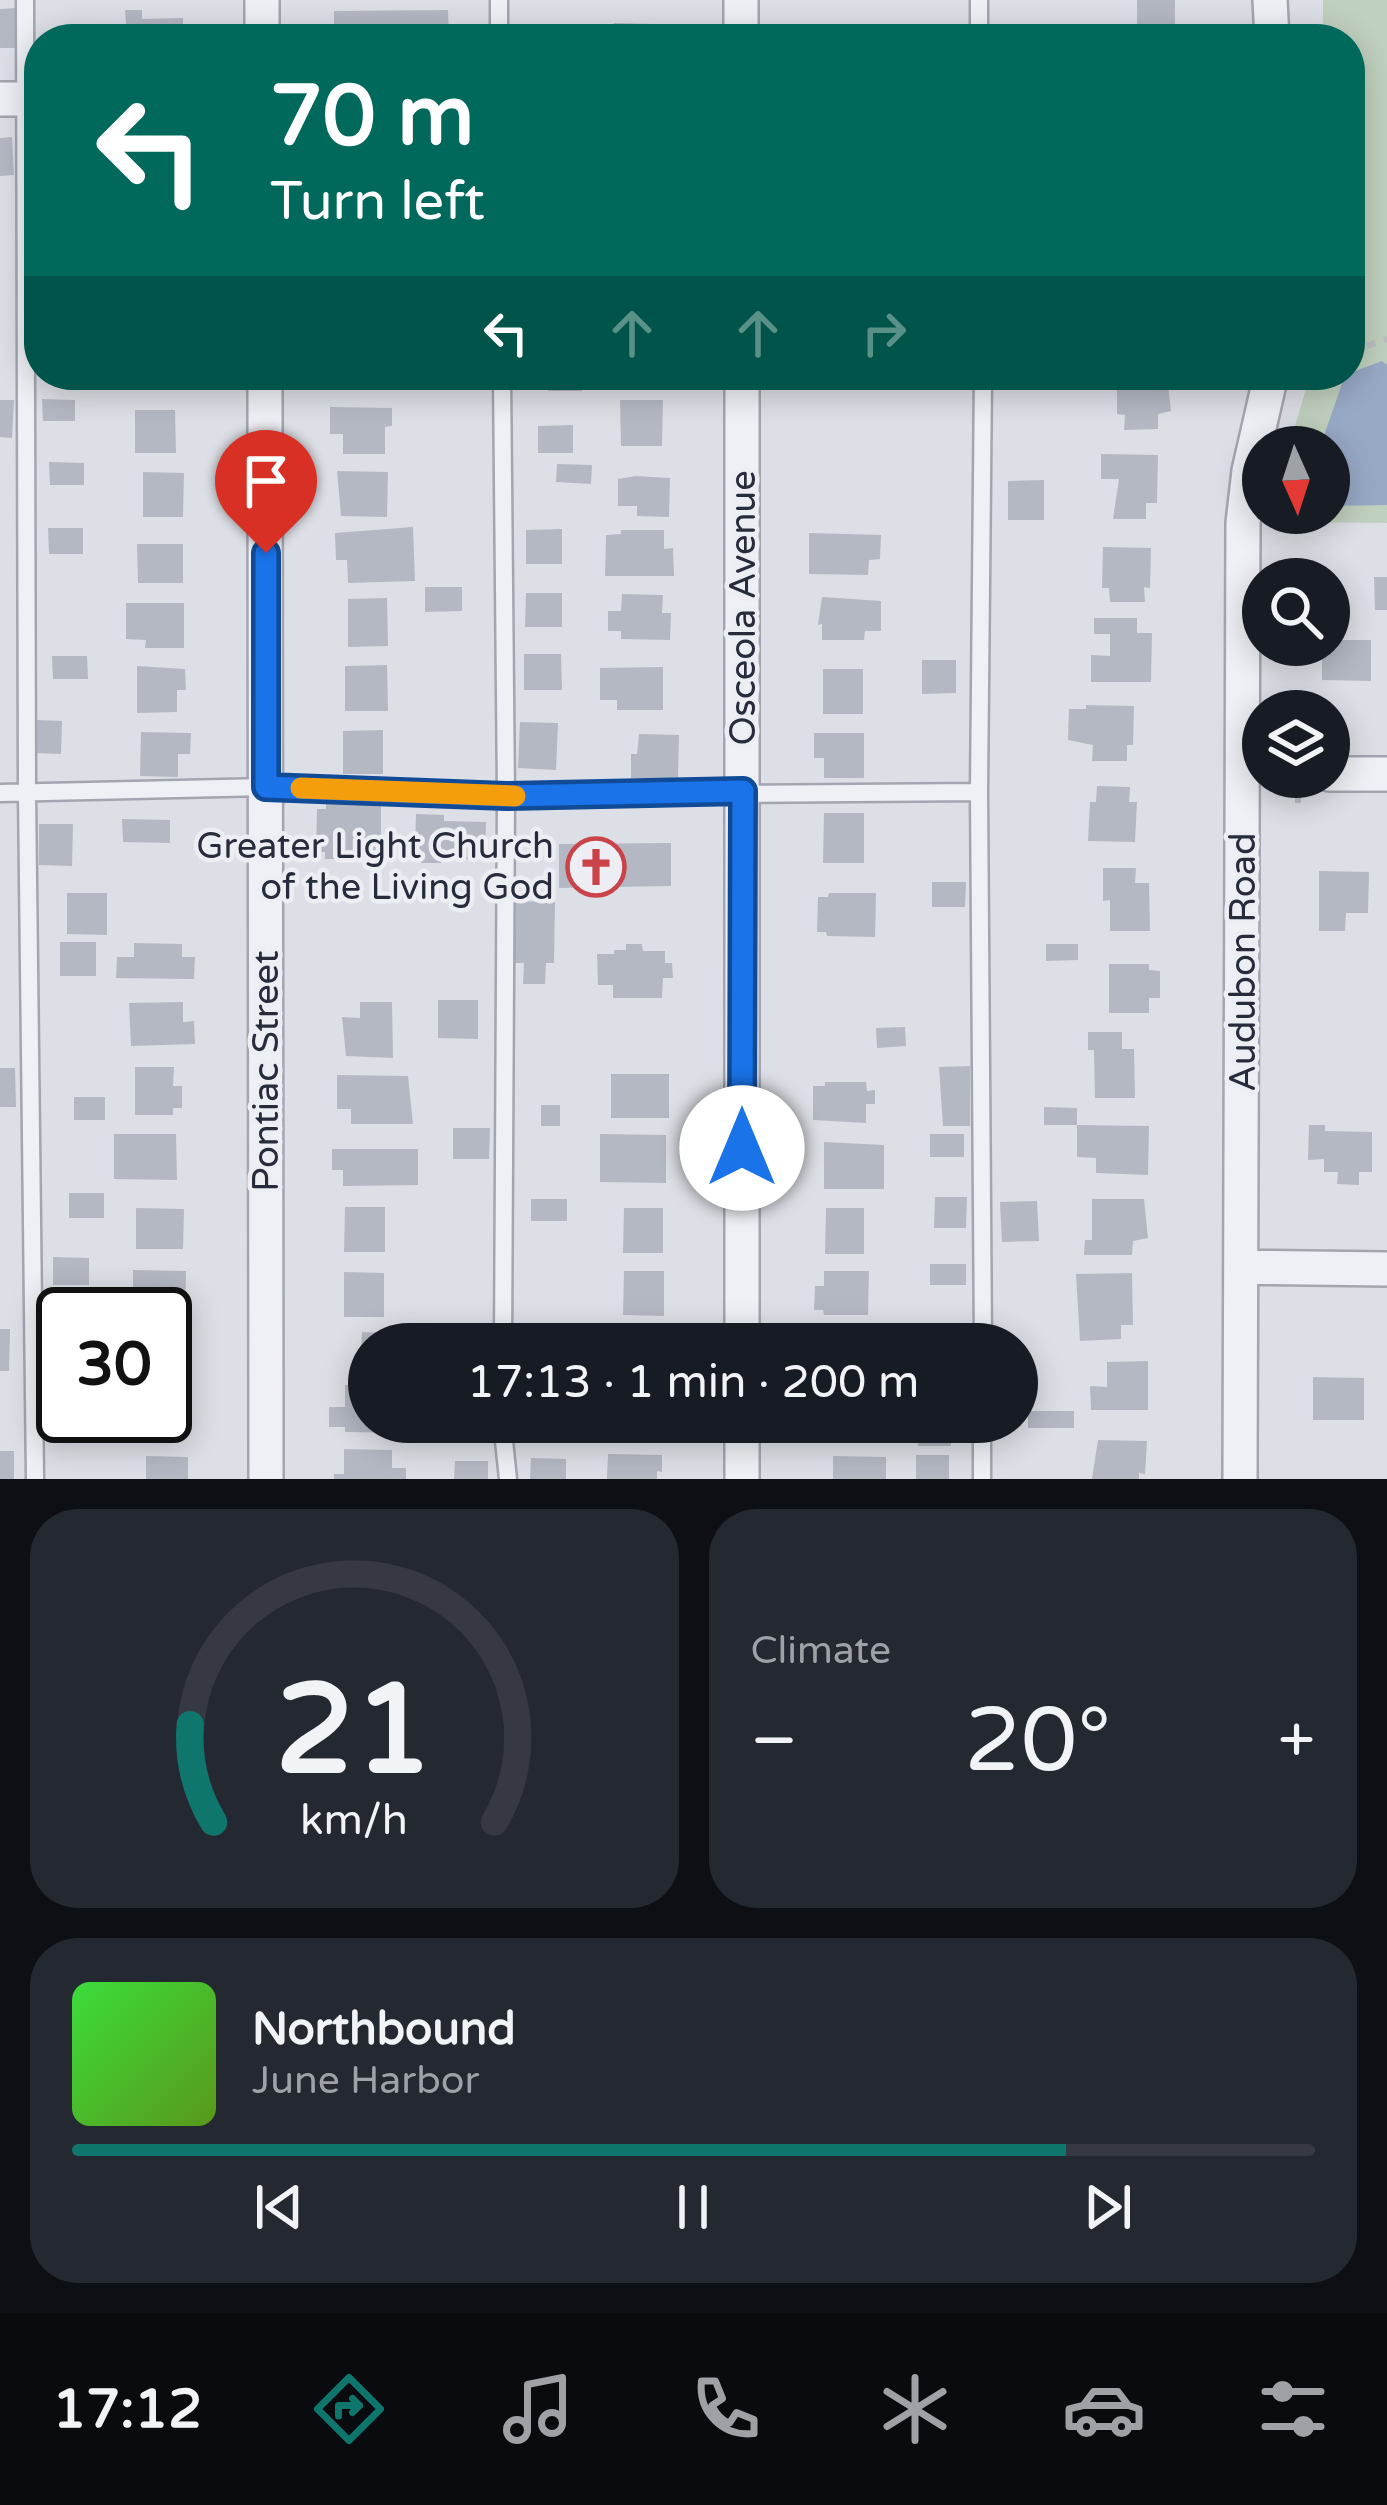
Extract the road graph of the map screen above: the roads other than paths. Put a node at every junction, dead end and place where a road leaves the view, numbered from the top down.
1 (24, 33) edge
2 (22, 99) edge
3 (24, 377) edge
4 (24, 390) edge
5 (265, 390) edge
6 (502, 390) edge
7 (742, 390) edge
8 (983, 390) edge
9 (1268, 390) edge
10 (1250, 690) edge
11 (1350, 773) edge
12 (1387, 774) edge
13 (266, 787) junction
14 (743, 791) junction
15 (979, 792) junction
16 (0, 793) edge
17 (27, 793) junction
18 (506, 796) junction
19 (1252, 798) edge
20 (1241, 1267) junction
21 (1387, 1269) edge
22 (502, 1323) edge
23 (742, 1323) edge
24 (982, 1323) edge
25 (504, 1443) edge
26 (742, 1443) edge
27 (982, 1443) edge
28 (35, 1479) edge
29 (266, 1479) edge
30 (508, 1479) edge
31 (742, 1479) edge
32 (982, 1479) edge
33 (1240, 1479) edge

1 - 2 lane
2 - 3 lane
4 - 17 lane
5 - 13 street, Pontiac Street
6 - 18 lane
7 - 14 street, Osceola Avenue
8 - 15 lane
9 - 10 street, Audubon Road
11 - 12 street
13 - 17 lane
13 - 18 lane
13 - 29 street, Pontiac Street
14 - 15 lane
14 - 18 lane
14 - 23 street, Osceola Avenue
15 - 24 lane
16 - 17 lane
17 - 28 lane
18 - 22 lane
19 - 20 street, Audubon Road
20 - 21 street
20 - 33 street, Audubon Road
25 - 30 lane
26 - 31 street
27 - 32 lane

